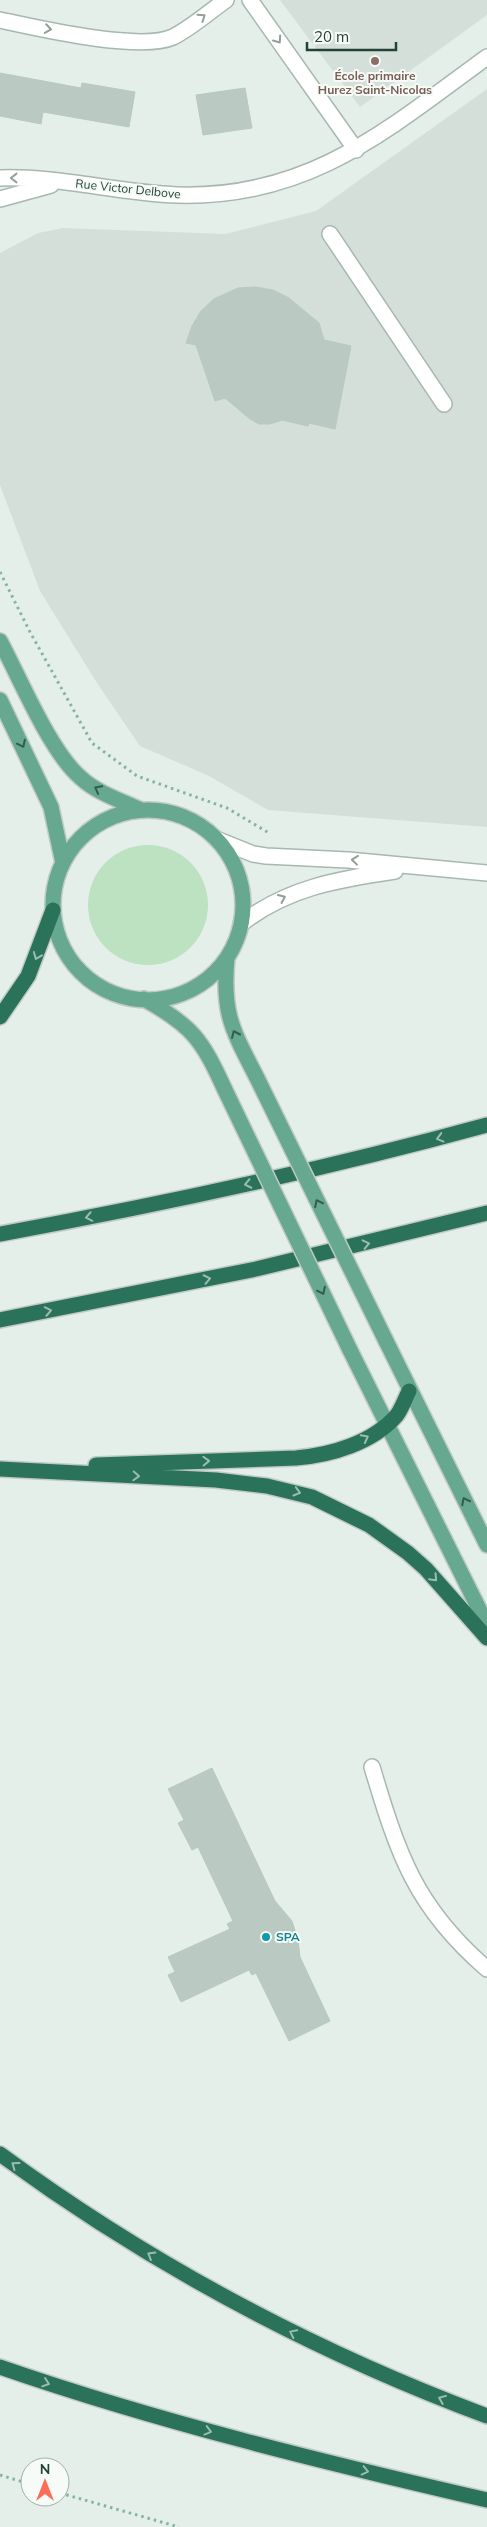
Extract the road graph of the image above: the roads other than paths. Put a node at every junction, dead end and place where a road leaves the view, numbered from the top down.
1 (226, 0) edge
2 (250, 0) edge
3 (0, 20) edge
4 (487, 57) edge
5 (356, 150) junction
6 (0, 178) edge
7 (62, 183) junction
8 (0, 199) edge
9 (330, 234) dead end
10 (444, 404) dead end
11 (0, 641) edge
12 (0, 700) edge
13 (141, 810) junction
14 (216, 839) junction
15 (62, 864) junction
16 (420, 867) junction
17 (487, 872) edge
18 (53, 910) junction
19 (241, 924) junction
20 (226, 958) junction
21 (144, 1000) junction
22 (0, 1017) edge
23 (487, 1125) edge
24 (487, 1213) edge
25 (0, 1234) edge
26 (0, 1320) edge
27 (409, 1391) junction
28 (386, 1424) junction
29 (0, 1469) edge
30 (487, 1544) edge
31 (487, 1625) edge
32 (487, 1638) edge
33 (372, 1766) dead end
34 (487, 1969) edge
35 (0, 2154) edge
36 (0, 2367) edge
37 (487, 2416) edge
38 (487, 2500) edge

3 -> 1 street
2 -> 5 street
4 - 5 street, Rue Victor Delbove
5 - 7 street, Rue Victor Delbove
7 -> 6 street, Rue Victor Delbove
7 - 8 street, Rue Victor Delbove
9 - 10 street
13 -> 11 main road
12 -> 15 main road
13 - 14 main road
13 - 15 main road
16 -> 14 street
14 - 19 main road
15 - 18 main road
16 - 17 street
19 -> 16 street
18 - 21 main road
18 -> 22 highway
19 - 20 main road
20 - 21 main road
27 -> 20 main road, bridge
21 -> 28 main road, bridge
23 -> 25 highway
26 -> 24 highway
27 - 28 highway
30 -> 27 main road
29 -> 28 highway
28 - 31 main road
29 -> 32 highway
33 - 34 street
37 -> 35 highway
36 -> 38 highway

